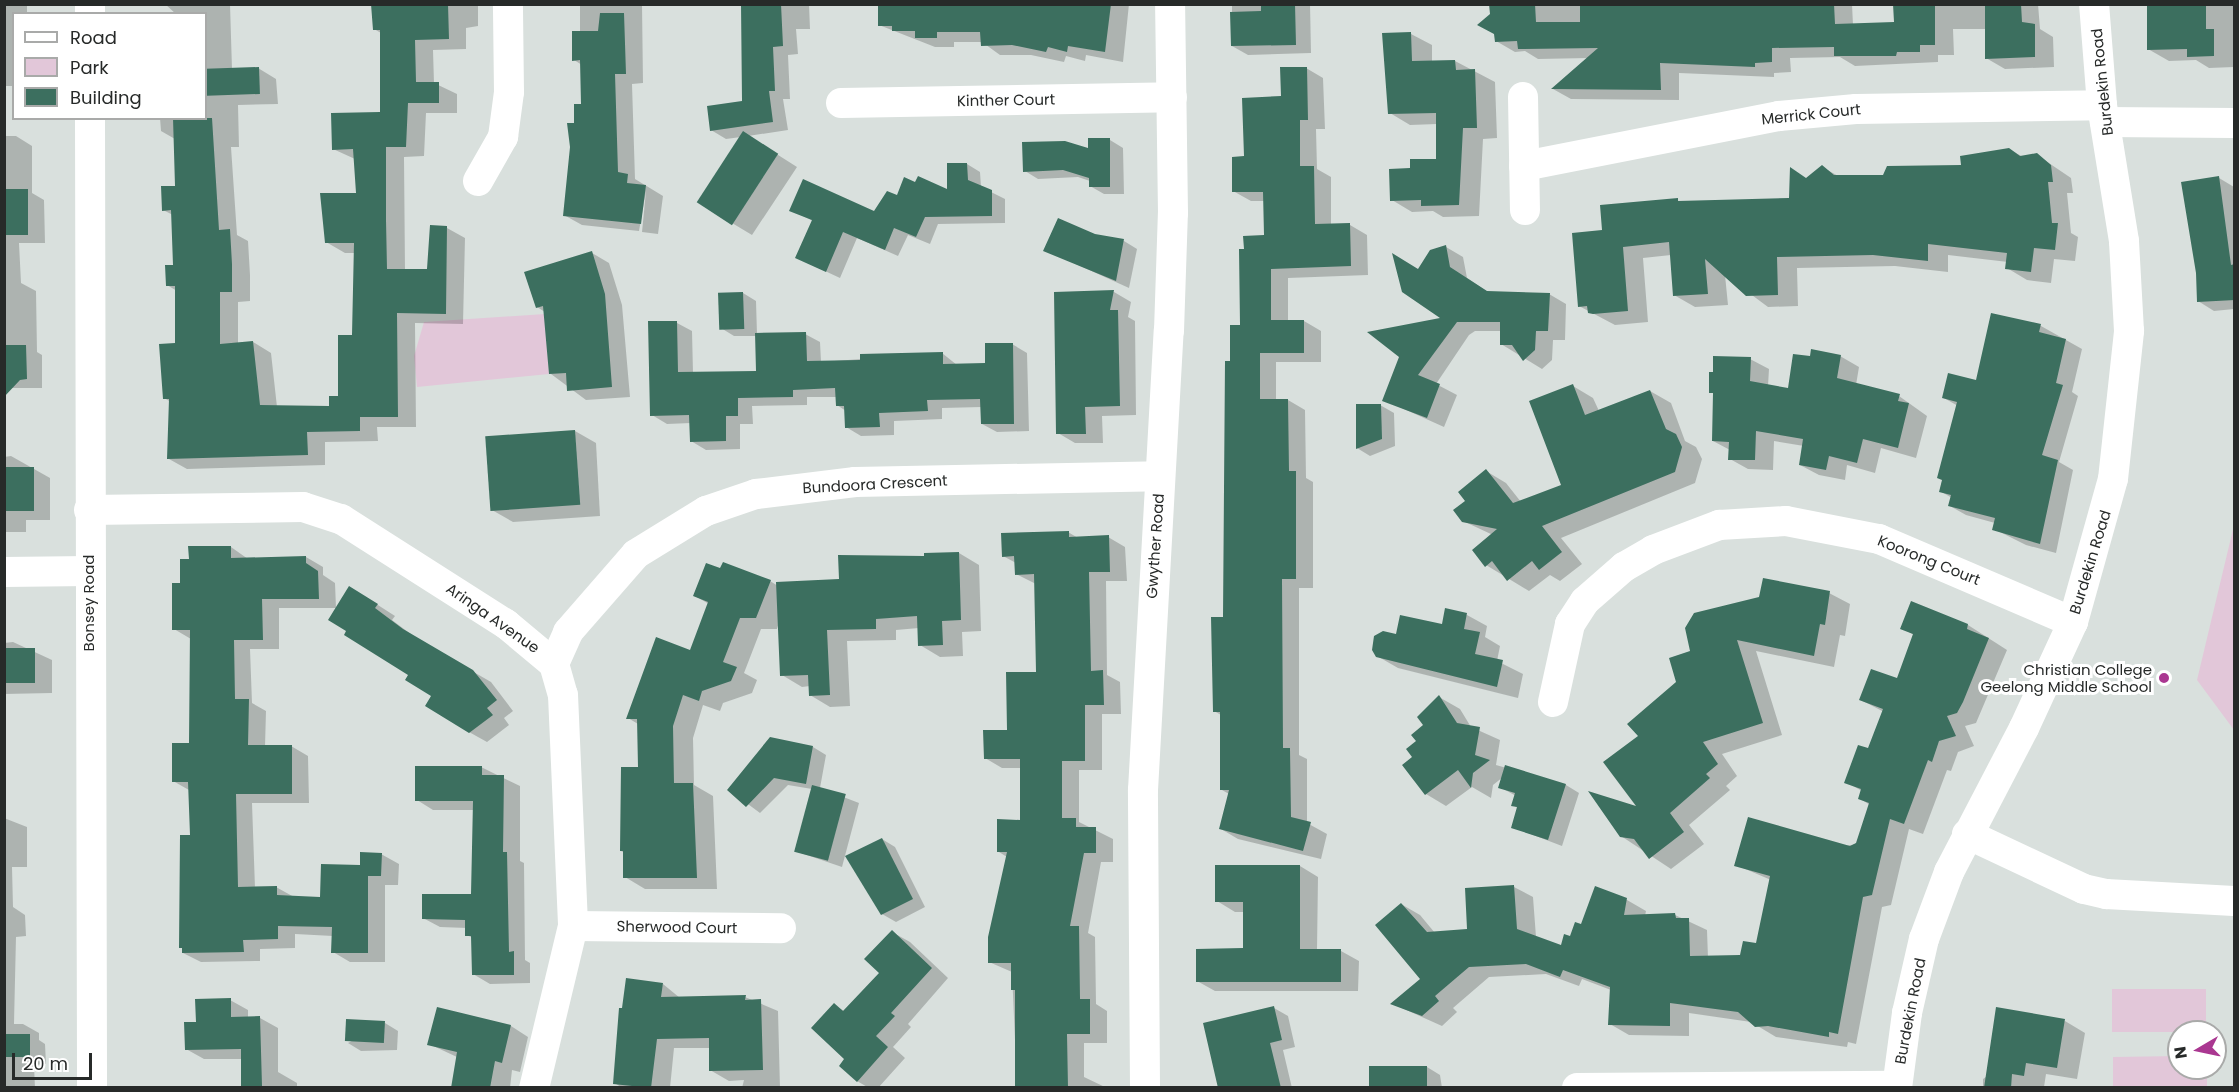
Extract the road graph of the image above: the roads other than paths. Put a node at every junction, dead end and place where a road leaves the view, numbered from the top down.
1 (508, 4) edge
2 (1170, 4) edge
3 (2094, 4) edge
4 (1172, 97) junction
5 (1523, 97) dead end
6 (841, 103) dead end
7 (2103, 114) junction
8 (90, 120) edge
9 (2235, 123) edge
10 (1524, 166) junction
11 (478, 181) dead end
12 (1525, 210) dead end
13 (1159, 476) junction
14 (89, 510) junction
15 (89, 571) junction
16 (4, 572) edge
17 (2073, 622) junction
18 (554, 664) junction
19 (1553, 702) dead end
20 (1966, 834) junction
21 (2235, 901) edge
22 (573, 926) junction
23 (781, 928) dead end
24 (1897, 1087) edge
25 (92, 1088) edge
26 (534, 1088) edge
27 (1144, 1088) edge
28 (1577, 1088) edge

1 - 11 street
2 - 4 street, Gwyther Road
3 - 7 street, Burdekin Road
4 - 6 street, Kinther Court
4 - 13 street, Gwyther Road
5 - 10 street
7 - 9 street, Merrick Court
7 - 10 street, Merrick Court
7 - 17 street, Burdekin Road
8 - 14 street, Bonsey Road
10 - 12 street
13 - 18 street, Bundoora Crescent
13 - 27 street, Gwyther Road
14 - 15 street, Bonsey Road
14 - 18 street, Aringa Avenue
15 - 16 street
15 - 25 street, Bonsey Road
17 - 19 street, Koorong Court
17 - 20 street, Burdekin Road
18 - 22 street, Aringa Avenue
20 - 21 street
20 - 24 street, Burdekin Road
22 - 23 street, Sherwood Court
22 - 26 street, Aringa Avenue
24 - 28 street

